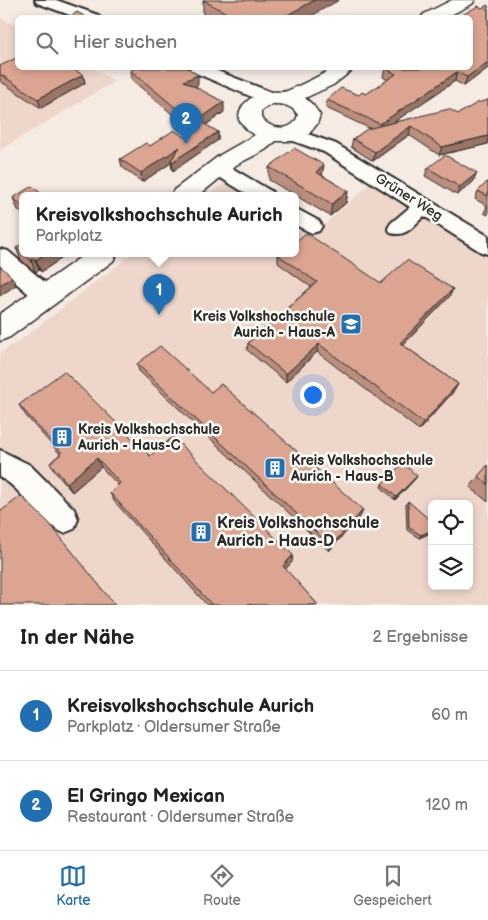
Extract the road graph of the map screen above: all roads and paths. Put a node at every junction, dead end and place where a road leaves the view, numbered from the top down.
1 (42, 0) edge
2 (466, 0) edge
3 (84, 15) edge
4 (436, 15) edge
5 (202, 70) edge
6 (342, 70) edge
7 (220, 79) junction
8 (326, 81) junction
9 (278, 98) junction
10 (308, 115) junction
11 (266, 126) junction
12 (330, 148) junction
13 (223, 164) junction
14 (187, 192) edge
15 (259, 192) edge
16 (423, 206) junction
17 (398, 228) dead end
18 (488, 246) edge
19 (0, 257) edge
20 (100, 257) edge
21 (46, 296) junction
22 (0, 329) edge
23 (0, 463) edge
24 (64, 519) dead end

1 - 3 street
2 - 4 main road
5 - 7 street
6 - 8 main road
7 - 9 street
7 - 11 street
8 - 9 main road
8 - 10 main road
9 - 10 main road
9 - 11 main road
10 - 11 main road
10 - 12 street, Grüner Weg
11 - 12 street, Grüner Weg
11 - 13 main road
12 - 16 street, Grüner Weg
13 - 14 main road
13 - 15 street
16 - 17 street
16 - 18 street, Grüner Weg
19 - 21 street
20 - 21 main road
21 - 22 main road
23 - 24 street

